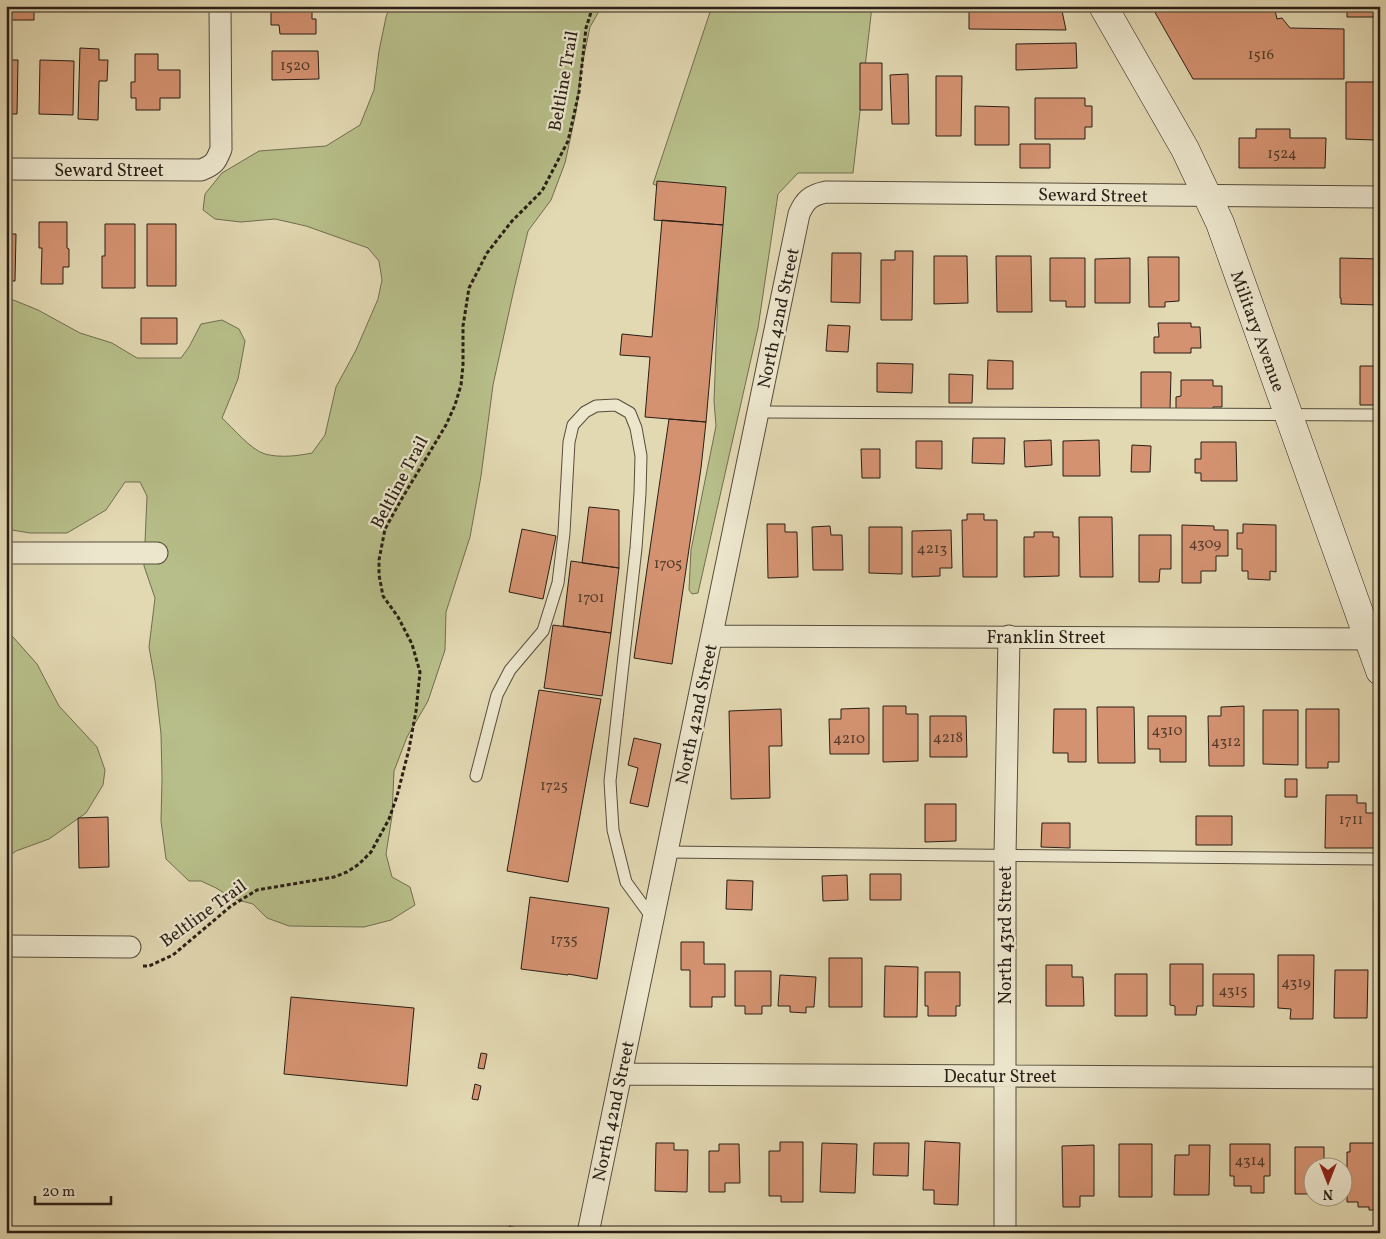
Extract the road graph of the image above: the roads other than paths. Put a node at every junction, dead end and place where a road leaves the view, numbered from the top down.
1 (220, 6) edge
2 (1103, 6) edge
3 (6, 169) edge
4 (1207, 196) junction
5 (1380, 197) edge
6 (809, 199) joint
7 (758, 412) junction
8 (1288, 414) junction
9 (1380, 415) edge
10 (157, 553) dead end
11 (6, 554) edge
12 (712, 636) junction
13 (1009, 636) junction
14 (1374, 639) edge
15 (1380, 671) edge
16 (476, 776) dead end
17 (667, 852) junction
18 (1005, 856) junction
19 (1380, 859) edge
20 (653, 919) junction
21 (6, 946) edge
22 (130, 947) dead end
23 (621, 1074) junction
24 (1004, 1076) junction
25 (1380, 1078) edge
26 (588, 1233) edge
27 (1005, 1233) edge

1 - 3 street, Seward Street
2 - 4 street, Military Avenue
4 - 5 street, Seward Street
4 - 6 street, Seward Street
4 - 8 street, Military Avenue
6 - 7 street, North 42nd Street
7 - 8 lane
7 - 12 street, North 42nd Street
8 - 9 lane
8 - 14 street, Military Avenue
10 - 11 street
12 - 13 street, Franklin Street
12 - 17 street, North 42nd Street
13 - 14 street, Franklin Street
13 - 18 street, North 43rd Street
14 - 15 street, Military Avenue
16 - 20 lane
17 - 18 lane
17 - 20 street, North 42nd Street
18 - 19 lane
18 - 24 street, North 43rd Street
20 - 23 street, North 42nd Street
21 - 22 street
23 - 24 street, Decatur Street
23 - 26 street, North 42nd Street
24 - 25 street, Decatur Street
24 - 27 street, North 43rd Street

